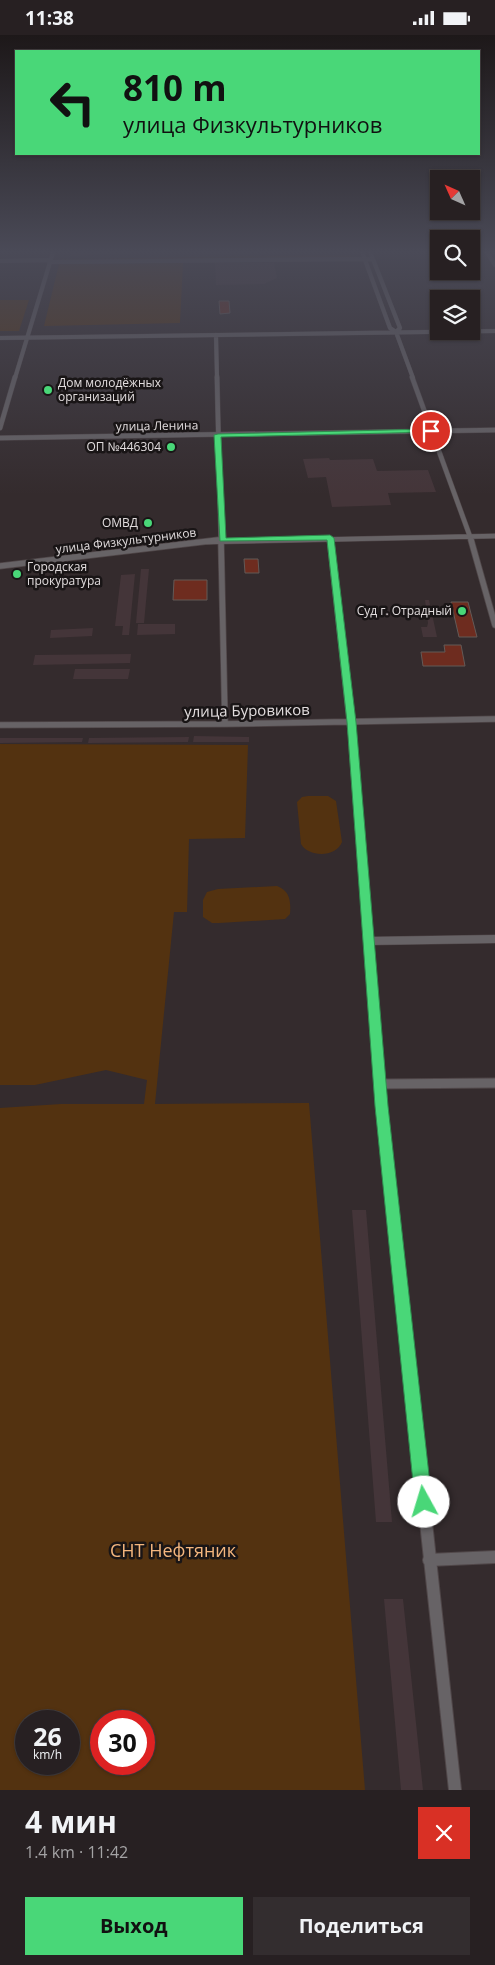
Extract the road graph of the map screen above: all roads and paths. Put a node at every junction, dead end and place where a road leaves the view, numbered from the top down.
1 (30, 331) edge
2 (393, 331) edge
3 (495, 331) edge
4 (396, 333) junction
5 (216, 335) junction
6 (0, 338) edge
7 (28, 338) junction
8 (0, 428) edge
9 (495, 430) edge
10 (431, 431) junction
11 (218, 435) junction
12 (0, 438) edge
13 (470, 536) junction
14 (495, 536) edge
15 (330, 538) junction
16 (222, 540) junction
17 (0, 566) edge
18 (495, 625) edge
19 (495, 719) edge
20 (351, 722) junction
21 (225, 724) junction
22 (0, 725) edge
23 (495, 939) edge
24 (368, 941) junction
25 (379, 1083) junction
26 (495, 1083) edge
27 (495, 1557) edge
28 (429, 1560) junction
29 (455, 1790) edge

1 - 7 street
2 - 4 street
3 - 4 street
4 - 5 street
4 - 10 street
5 - 7 street
5 - 11 street
6 - 7 street
7 - 8 street
9 - 10 street, улица Ленина
10 - 11 street, улица Ленина
10 - 13 street
11 - 12 street, улица Ленина
11 - 16 street
13 - 14 street, улица Физкультурников
13 - 15 street, улица Физкультурников
13 - 18 street
15 - 16 street, улица Физкультурников
15 - 20 street
16 - 17 street, улица Физкультурников
16 - 21 street
19 - 20 street, улица Буровиков
20 - 21 street, улица Буровиков
20 - 24 street
21 - 22 street, улица Буровиков
23 - 24 street
24 - 25 street
25 - 26 street
25 - 28 street
27 - 28 street
28 - 29 street

